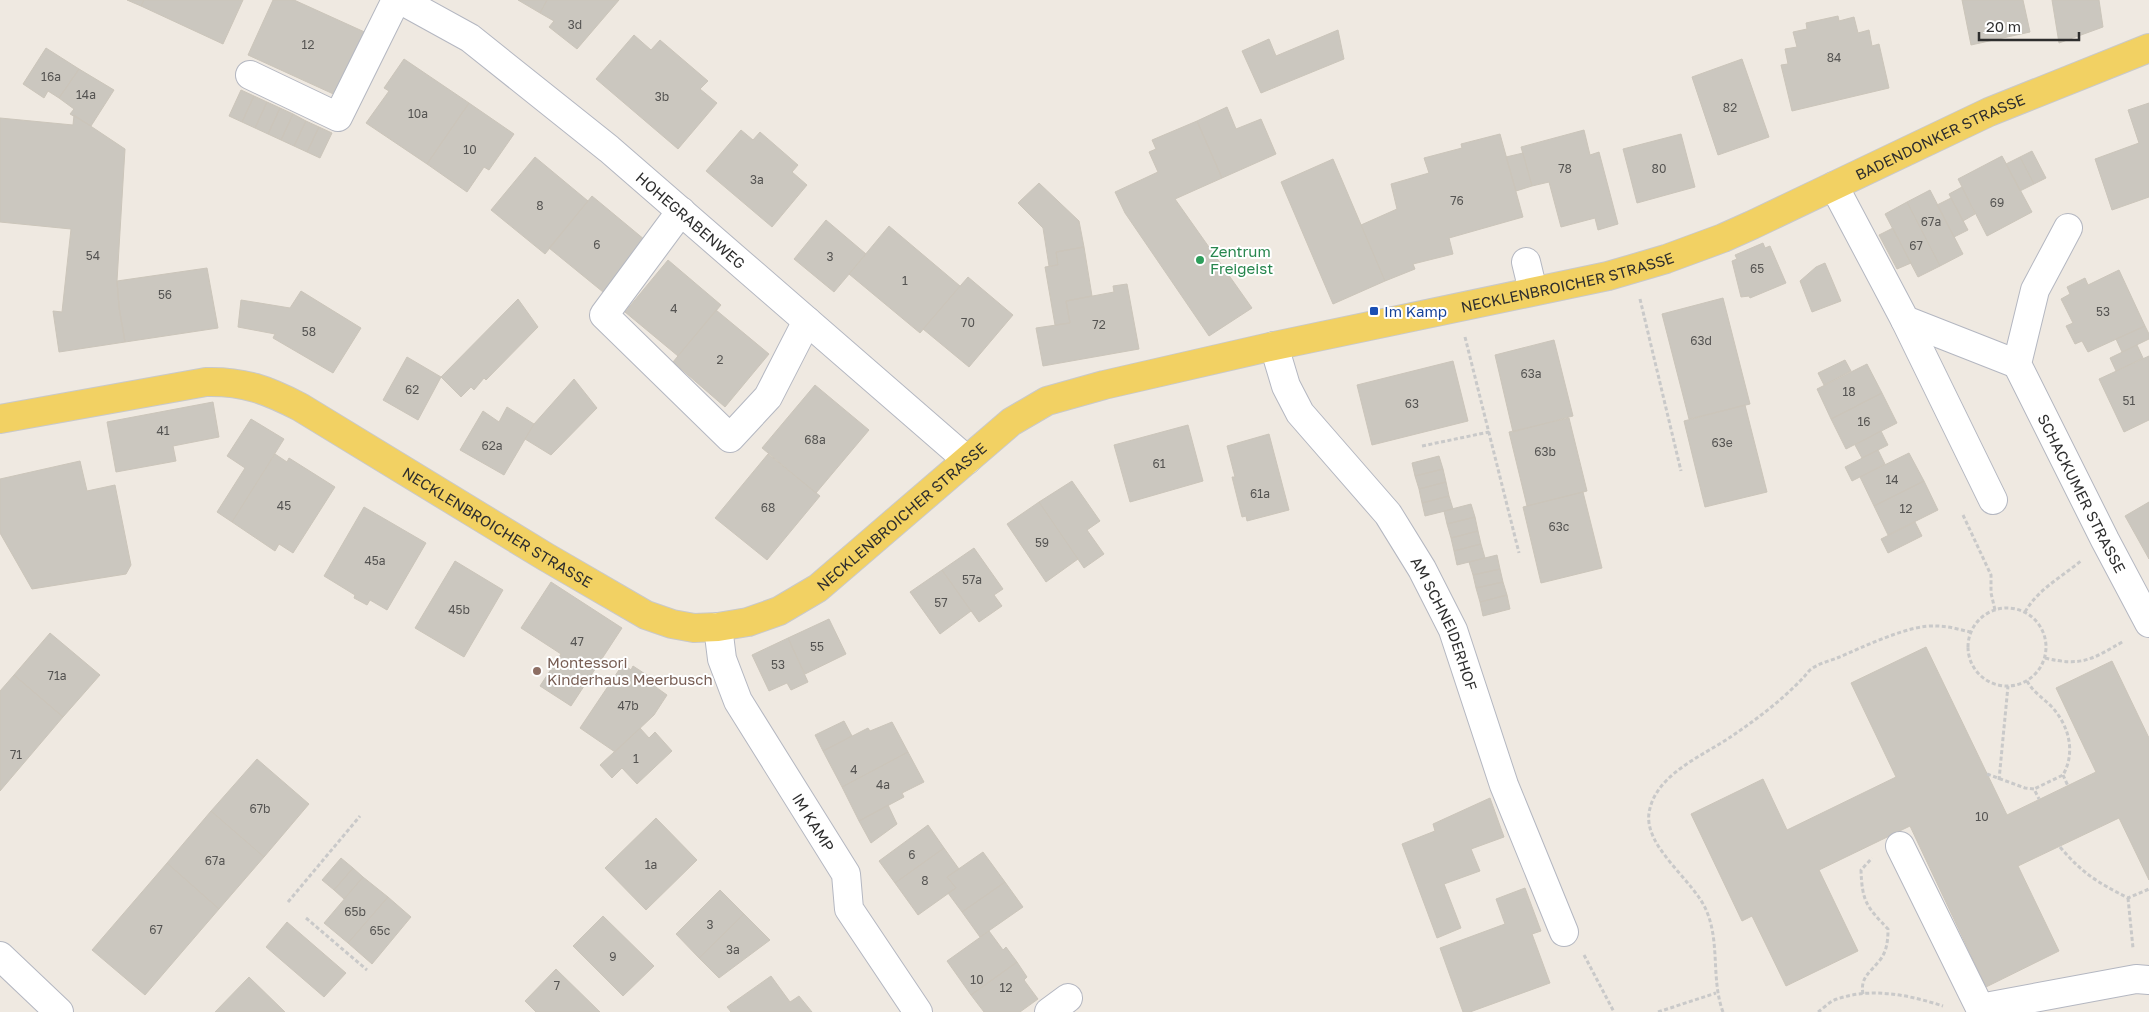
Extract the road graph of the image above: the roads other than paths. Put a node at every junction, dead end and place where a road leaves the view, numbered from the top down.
1 (396, 0) edge
2 (401, 0) edge
3 (2149, 48) edge
4 (250, 75) dead end
5 (1834, 186) junction
6 (681, 211) junction
7 (2068, 228) dead end
8 (1526, 262) dead end
9 (1533, 292) junction
10 (1905, 320) junction
11 (807, 321) junction
12 (1274, 346) junction
13 (2017, 364) junction
14 (0, 420) edge
15 (967, 460) junction
16 (1993, 500) road end
17 (718, 627) junction
18 (2139, 630) edge
19 (1900, 846) road end
20 (1564, 932) road end
21 (0, 956) edge
22 (2142, 979) edge
23 (59, 1012) edge
24 (918, 1012) edge

1 - 4 street
2 - 6 street, HOHEGRABENWEG
3 - 5 main road, BADENDONKER STRASSE
5 - 9 main road, NECKLENBROICHER STRASSE
5 - 10 street
6 - 11 street, HOHEGRABENWEG
6 - 11 street
7 - 13 street
8 - 9 street
9 - 12 main road, NECKLENBROICHER STRASSE
10 - 13 street
10 - 16 street
11 - 15 street, HOHEGRABENWEG
12 - 15 main road, NECKLENBROICHER STRASSE
12 - 20 street, AM SCHNEIDERHOF
13 - 18 street, SCHACKUMER STRASSE
14 - 17 main road, NECKLENBROICHER STRASSE
15 - 17 main road, NECKLENBROICHER STRASSE
17 - 24 street, IM KAMP
19 - 22 street
21 - 23 street

